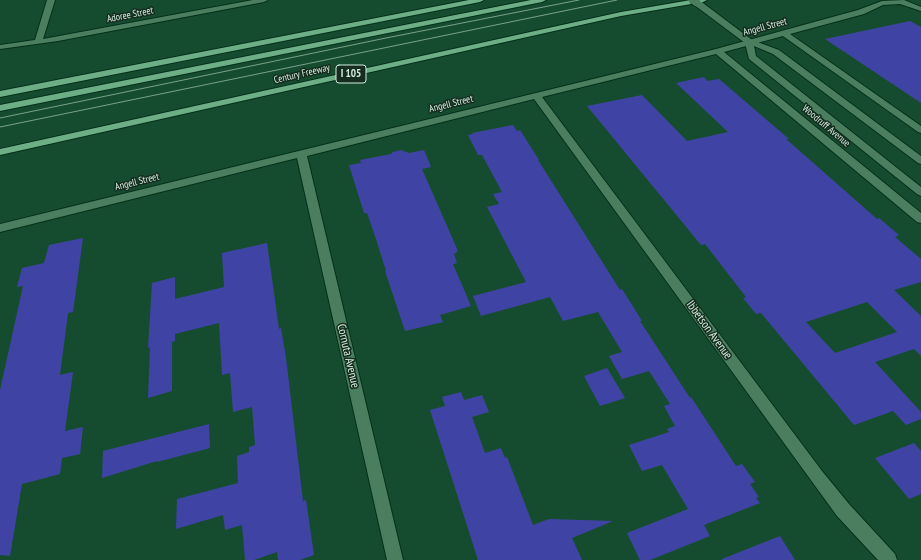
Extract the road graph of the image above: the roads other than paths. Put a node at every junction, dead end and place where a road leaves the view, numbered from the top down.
1 (51, 0) edge
2 (264, 0) edge
3 (480, 0) edge
4 (542, 0) edge
5 (693, 0) edge
6 (703, 0) edge
7 (920, 0) edge
8 (906, 3) junction
9 (921, 9) edge
10 (784, 33) junction
11 (38, 42) junction
12 (749, 42) junction
13 (0, 47) edge
14 (718, 51) junction
15 (0, 94) edge
16 (536, 95) junction
17 (0, 108) edge
18 (921, 130) edge
19 (0, 152) edge
20 (301, 153) junction
21 (921, 161) edge
22 (921, 192) edge
23 (921, 219) edge
24 (0, 228) edge
25 (395, 560) edge
26 (889, 560) edge

1 - 11 street
2 - 11 street, Adoree Street
3 - 15 highway
4 - 17 highway
5 - 12 street
6 - 19 highway, Century Freeway / I 105
7 - 8 street
8 - 9 street
8 - 10 street, Angell Street
10 - 12 street, Angell Street
10 - 18 street
11 - 13 street, Adoree Street
12 - 14 street, Angell Street
12 - 21 street
12 - 22 street, Woodruff Avenue
14 - 16 street, Angell Street
14 - 23 street, Woodruff Avenue
16 - 20 street, Angell Street
16 - 26 street, Ibbetson Avenue
20 - 24 street, Angell Street
20 - 25 street, Cornuta Avenue

